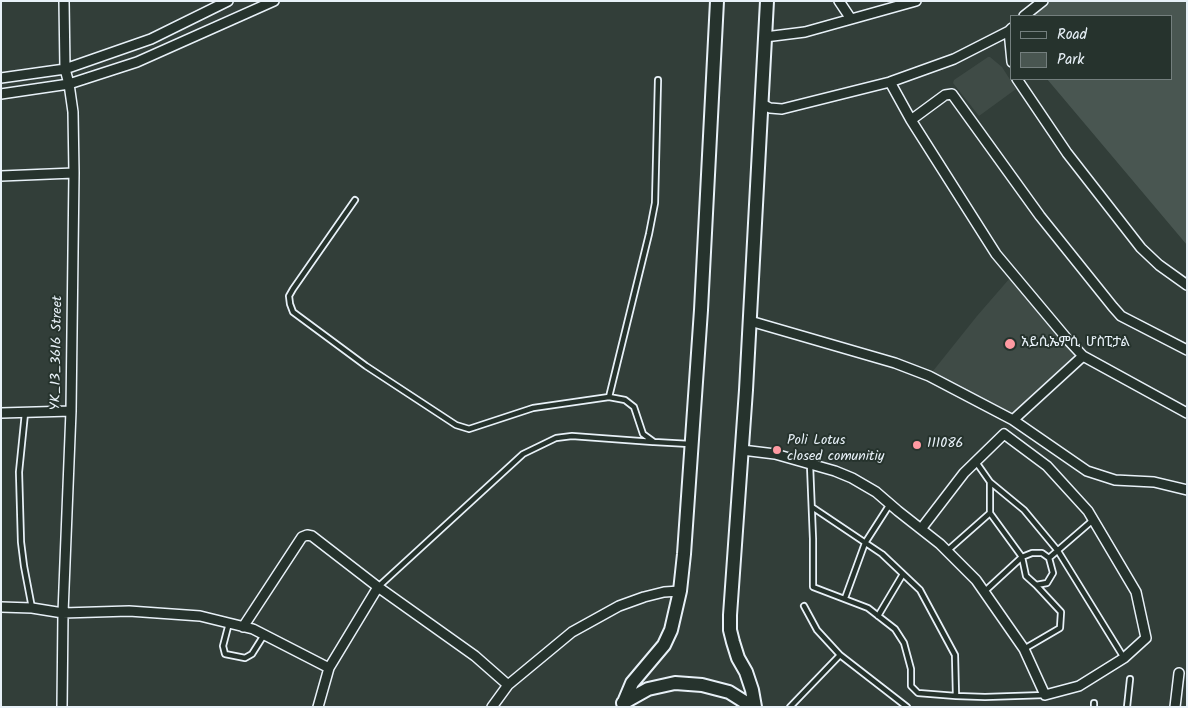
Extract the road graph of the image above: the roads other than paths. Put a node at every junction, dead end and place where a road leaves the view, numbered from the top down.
1 (64, 1) edge
2 (228, 1) edge
3 (274, 1) edge
4 (717, 1) edge
5 (767, 1) edge
6 (839, 1) edge
7 (916, 1) edge
8 (1043, 1) edge
9 (1025, 15) edge
10 (851, 19) junction
11 (1010, 31) edge
12 (765, 37) junction
13 (65, 70) junction
14 (1, 78) edge
15 (658, 80) dead end
16 (1018, 80) edge
17 (890, 82) junction
18 (69, 84) junction
19 (1, 94) edge
20 (762, 104) junction
21 (911, 120) junction
22 (74, 173) junction
23 (1, 176) edge
24 (355, 200) dead end
25 (1187, 285) edge
26 (750, 322) junction
27 (1187, 350) edge
28 (1083, 356) junction
29 (609, 397) junction
30 (71, 412) junction
31 (1, 413) edge
32 (26, 413) junction
33 (1187, 413) edge
34 (1013, 420) junction
35 (654, 442) junction
36 (691, 444) junction
37 (742, 450) junction
38 (976, 462) junction
39 (810, 463) junction
40 (990, 482) junction
41 (1187, 490) edge
42 (890, 504) junction
43 (812, 507) junction
44 (990, 513) junction
45 (1093, 520) junction
46 (921, 529) junction
47 (865, 542) junction
48 (947, 551) junction
49 (1058, 551) junction
50 (1022, 557) junction
51 (1050, 558) junction
52 (903, 574) junction
53 (1036, 585) junction
54 (378, 587) junction
55 (680, 591) junction
56 (984, 592) junction
57 (845, 598) junction
58 (804, 606) dead end
59 (1, 608) edge
60 (32, 608) junction
61 (63, 613) junction
62 (878, 616) junction
63 (228, 623) junction
64 (243, 626) junction
65 (264, 635) junction
66 (1024, 648) junction
67 (840, 655) junction
68 (1124, 658) junction
69 (329, 668) junction
70 (1179, 672) dead end
71 (1130, 679) dead end
72 (508, 685) junction
73 (1045, 695) junction
74 (956, 696) junction
75 (621, 704) edge
76 (62, 707) edge
77 (318, 707) edge
78 (492, 707) edge
79 (754, 707) edge
80 (790, 707) edge
81 (907, 707) edge
82 (1127, 707) edge
83 (1175, 707) edge

1 - 13 street, YK_13_3616 Street
2 - 13 street
3 - 18 street
4 - 36 main road
5 - 12 main road
6 - 10 street
7 - 10 street
8 - 9 street
10 - 12 street
11 - 17 street
12 - 20 main road
13 - 14 street
13 - 18 street, YK_13_3616 Street
15 - 29 lane
16 - 25 street
17 - 20 street
17 - 21 street
18 - 19 street
18 - 22 street, YK_13_3616 Street
20 - 26 main road
21 - 27 street
21 - 28 street
22 - 23 street
22 - 30 street, YK_13_3616 Street
24 - 29 lane
26 - 34 street
26 - 37 main road
28 - 33 street
28 - 34 street
29 - 35 lane
30 - 32 street
30 - 61 street, YK_13_3616 Street
31 - 32 street
32 - 60 lane
34 - 41 street
35 - 36 lane
35 - 54 lane
36 - 55 main road
37 - 39 street
37 - 79 main road
38 - 40 lane
38 - 45 street
38 - 46 street
39 - 42 street
39 - 43 lane
40 - 44 lane
40 - 49 lane
42 - 46 street
42 - 47 lane
43 - 47 lane
43 - 57 lane
44 - 48 lane
44 - 50 lane
45 - 49 lane
45 - 68 street
46 - 48 street
47 - 52 lane
47 - 57 lane
48 - 56 street
49 - 51 lane
49 - 68 lane
50 - 51 lane
50 - 53 lane
50 - 56 lane
51 - 53 lane
52 - 62 lane
52 - 74 lane
53 - 66 lane
54 - 64 street
54 - 69 street
54 - 72 street
55 - 72 street
55 - 75 main road
56 - 66 street
57 - 62 lane
58 - 67 lane
59 - 60 street
60 - 61 street
61 - 63 street
61 - 76 street, YK_13_3616 Street
62 - 74 lane
63 - 64 street
63 - 65 lane
64 - 65 street
65 - 69 street
66 - 73 street
67 - 80 lane
67 - 81 lane
68 - 73 street
69 - 77 street
70 - 83 street
71 - 82 lane
72 - 78 street
73 - 74 lane
75 - 79 main road

